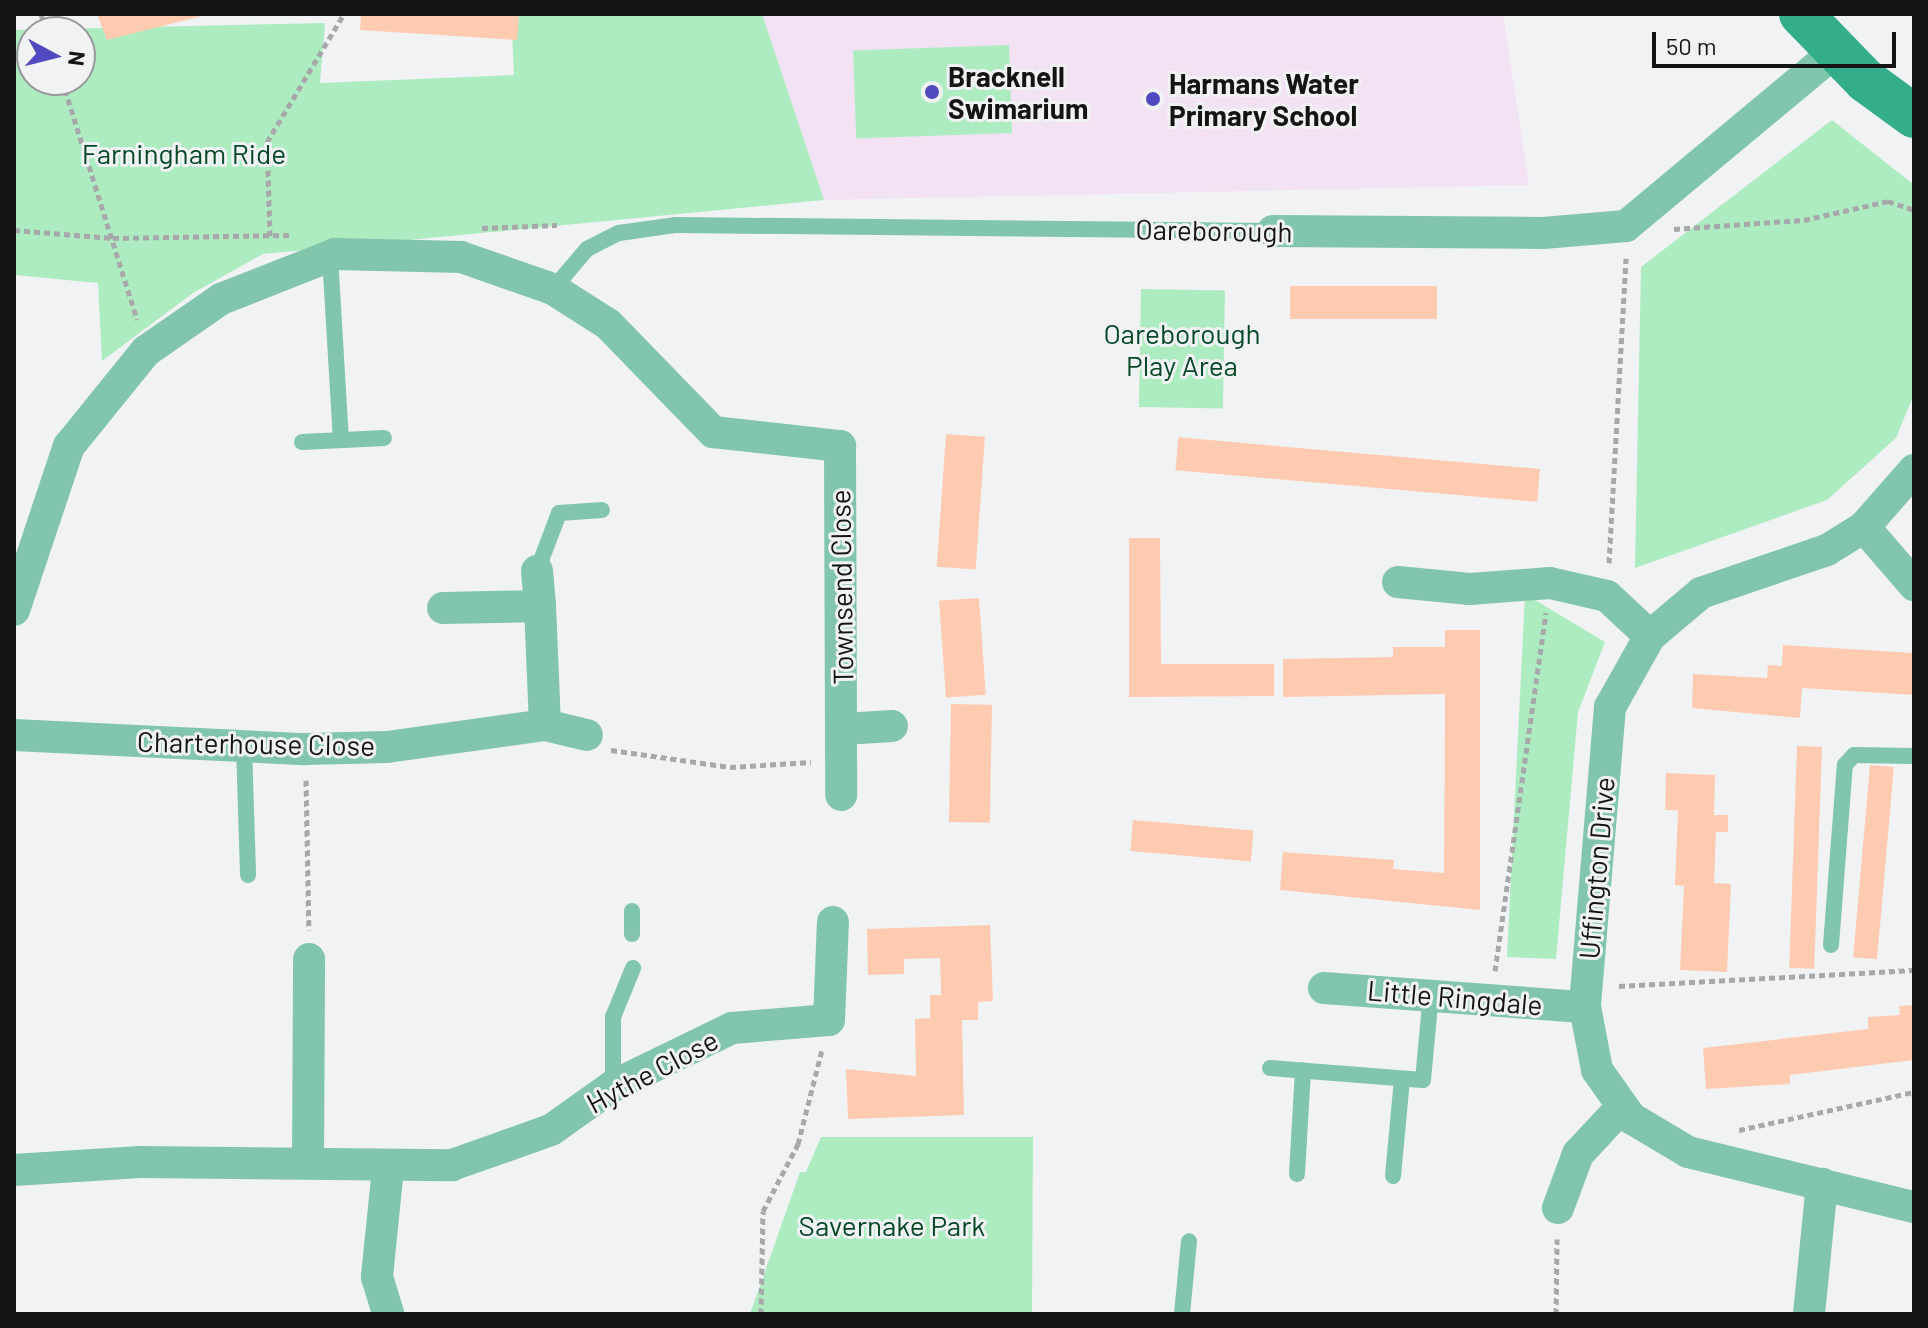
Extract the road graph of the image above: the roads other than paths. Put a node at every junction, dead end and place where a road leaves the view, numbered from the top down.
1 (1801, 14) edge
2 (1835, 52) junction
3 (1914, 116) edge
4 (1273, 231) joint
5 (330, 256) junction
6 (553, 289) junction
7 (384, 438) dead end
8 (341, 440) junction
9 (302, 442) dead end
10 (1914, 470) edge
11 (602, 510) dead end
12 (1864, 527) junction
13 (537, 571) joint
14 (1398, 582) dead end
15 (1914, 585) edge
16 (15, 598) edge
17 (540, 606) junction
18 (443, 608) dead end
19 (1650, 636) junction
20 (545, 725) junction
21 (892, 726) dead end
22 (843, 729) junction
23 (14, 735) edge
24 (587, 735) road end
25 (244, 746) junction
26 (1914, 756) edge
27 (841, 795) dead end
28 (248, 875) dead end
29 (632, 911) dead end
30 (833, 922) dead end
31 (632, 934) dead end
32 (1831, 945) dead end
33 (309, 959) road end
34 (633, 968) dead end
35 (1324, 988) dead end
36 (1431, 994) junction
37 (1595, 997) junction
38 (1270, 1068) dead end
39 (1303, 1070) junction
40 (1402, 1079) junction
41 (613, 1086) junction
42 (1622, 1107) junction
43 (308, 1163) junction
44 (388, 1168) junction
45 (14, 1170) edge
46 (1297, 1174) dead end
47 (1393, 1176) dead end
48 (1822, 1184) junction
49 (1914, 1207) edge
50 (1558, 1208) road end
51 (1189, 1241) dead end
52 (388, 1314) edge
53 (1182, 1314) edge
54 (1809, 1314) edge

1 - 2 street
2 - 3 street
2 - 4 street, Oareborough
4 - 6 lane, Oareborough
5 - 6 street
5 - 8 lane
5 - 16 street
6 - 22 street, Townsend Close
7 - 8 lane
8 - 9 lane
10 - 12 street, Uffington Drive
11 - 13 lane
12 - 15 street
12 - 19 street, Uffington Drive
13 - 17 street
14 - 19 street
17 - 18 street
17 - 20 street
19 - 37 street, Uffington Drive
20 - 24 street, Charterhouse Close
20 - 25 street, Charterhouse Close
21 - 22 street
22 - 27 street, Townsend Close
23 - 25 street, Charterhouse Close
25 - 28 lane
26 - 32 lane
29 - 31 lane
30 - 41 street, Hythe Close
33 - 43 street
34 - 41 lane
35 - 36 street, Little Ringdale
36 - 37 street, Little Ringdale
36 - 40 lane
37 - 42 street, Uffington Drive
38 - 39 lane
39 - 40 lane
39 - 46 lane
40 - 47 lane
41 - 44 street, Hythe Close
42 - 48 street, Uffington Drive
42 - 50 street
43 - 44 street, Hythe Close
43 - 45 street, Hythe Close
44 - 52 street
48 - 49 street, Uffington Drive
48 - 54 street
51 - 53 lane

